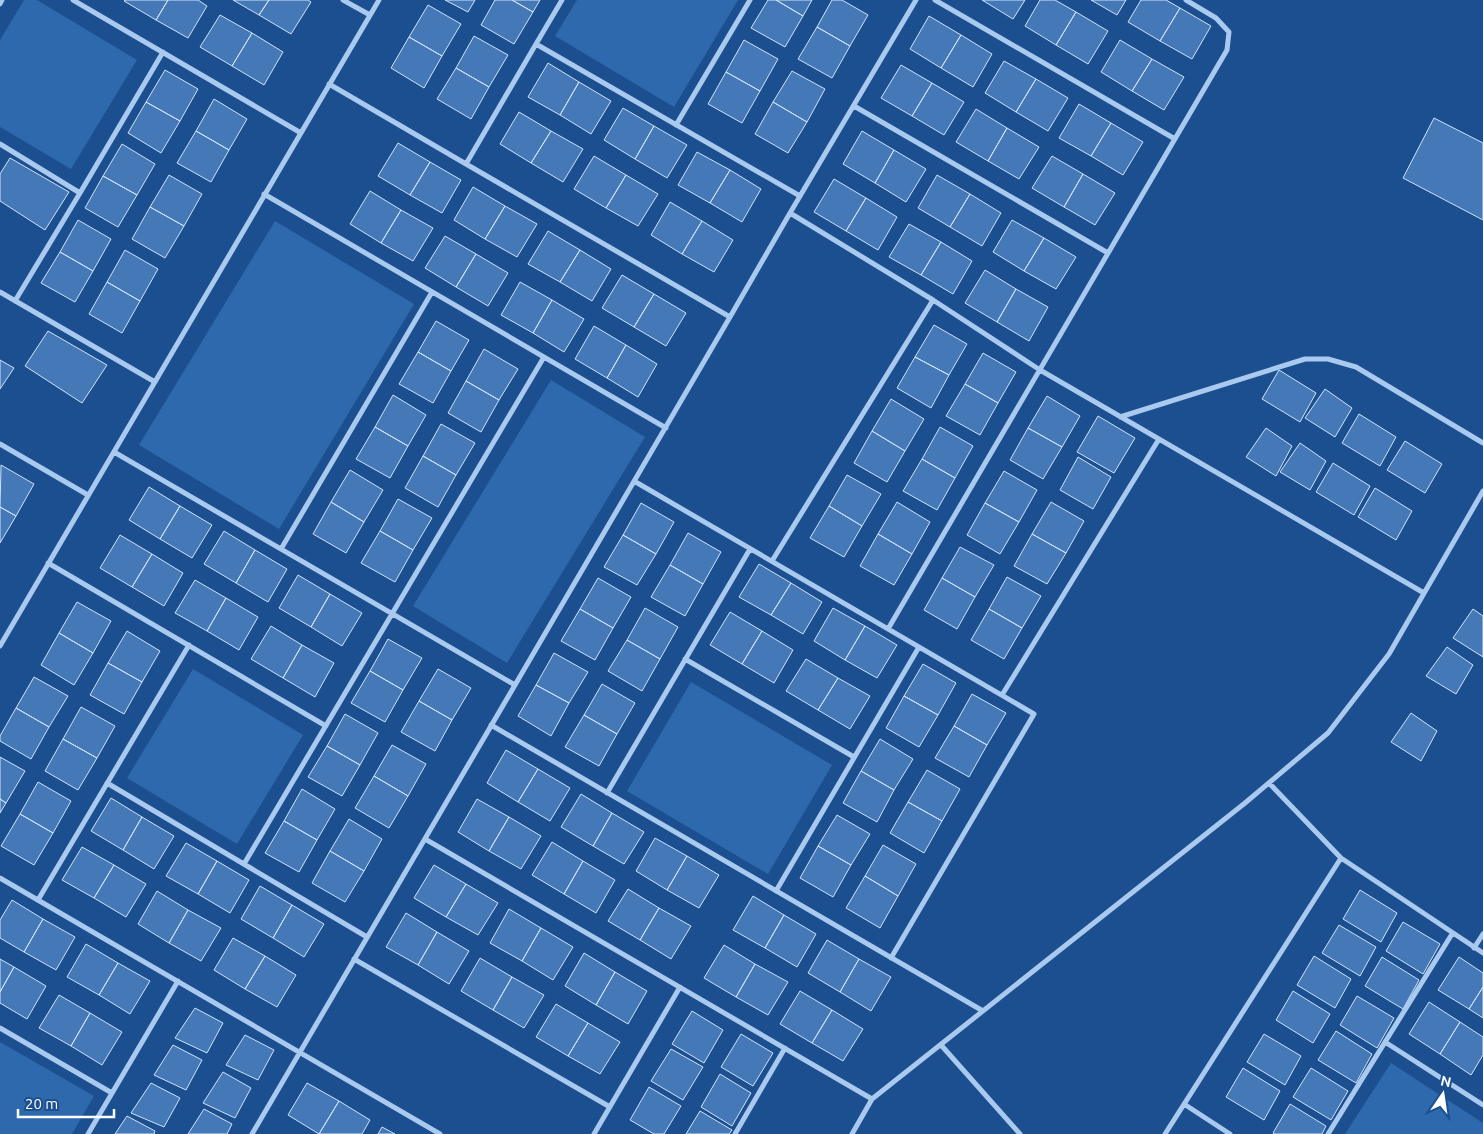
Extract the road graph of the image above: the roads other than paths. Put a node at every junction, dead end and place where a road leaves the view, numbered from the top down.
1 (2, 0) edge
2 (73, 0) edge
3 (343, 0) edge
4 (378, 0) edge
5 (562, 0) edge
6 (750, 0) edge
7 (916, 0) edge
8 (935, 0) edge
9 (1186, 0) edge
10 (0, 4) edge
11 (370, 15) junction
12 (536, 44) junction
13 (163, 52) junction
14 (329, 84) junction
15 (854, 106) junction
16 (676, 126) junction
17 (301, 133) junction
18 (1174, 140) junction
19 (0, 144) edge
20 (466, 164) junction
21 (80, 193) junction
22 (264, 194) junction
23 (800, 196) junction
24 (790, 213) junction
25 (1108, 253) junction
26 (0, 292) edge
27 (432, 292) junction
28 (933, 300) junction
29 (15, 301) junction
30 (730, 317) junction
31 (544, 357) junction
32 (1040, 370) junction
33 (155, 382) junction
34 (1120, 417) junction
35 (666, 428) junction
36 (1159, 439) junction
37 (0, 444) edge
38 (1483, 444) edge
39 (114, 452) junction
40 (634, 481) junction
41 (1483, 491) edge
42 (88, 495) junction
43 (281, 549) junction
44 (750, 549) junction
45 (772, 562) junction
46 (48, 563) junction
47 (1424, 593) junction
48 (393, 614) junction
49 (888, 629) junction
50 (189, 645) junction
51 (0, 646) edge
52 (919, 647) junction
53 (685, 659) junction
54 (515, 685) junction
55 (1002, 695) junction
56 (491, 725) junction
57 (326, 726) junction
58 (854, 757) junction
59 (106, 783) junction
60 (1269, 783) junction
61 (607, 793) junction
62 (425, 838) junction
63 (1341, 858) junction
64 (244, 864) junction
65 (0, 878) edge
66 (776, 891) junction
67 (38, 900) junction
68 (1452, 934) junction
69 (1483, 934) edge
70 (367, 937) junction
71 (1474, 948) junction
72 (1483, 953) edge
73 (891, 958) junction
74 (354, 959) junction
75 (178, 981) junction
76 (680, 987) junction
77 (983, 1011) junction
78 (0, 1028) edge
79 (1385, 1042) junction
80 (941, 1045) junction
81 (785, 1048) junction
82 (300, 1052) junction
83 (112, 1093) junction
84 (872, 1099) junction
85 (1184, 1104) junction
86 (1483, 1105) edge
87 (610, 1107) junction
88 (88, 1134) edge
89 (252, 1134) edge
90 (440, 1134) edge
91 (594, 1134) edge
92 (735, 1134) edge
93 (852, 1134) edge
94 (1020, 1134) edge
95 (1165, 1134) edge
96 (1230, 1134) edge
97 (1328, 1134) edge

1 - 10 street
2 - 13 street
3 - 11 street
4 - 11 street
5 - 12 street
6 - 16 street
7 - 15 street
8 - 18 street
9 - 18 street
11 - 14 street
12 - 16 street
12 - 20 street
13 - 17 street
13 - 21 street
14 - 17 street
14 - 20 street
15 - 23 street
15 - 25 street
16 - 23 street
17 - 22 street
18 - 25 street
19 - 21 street
20 - 30 street
21 - 29 street
22 - 27 street
22 - 33 street
23 - 24 street
24 - 28 street
24 - 30 street
25 - 32 street
26 - 29 street
27 - 31 street
27 - 43 street
28 - 32 street
28 - 45 street
29 - 33 street
30 - 35 street
31 - 35 street
31 - 48 street
32 - 34 street
32 - 49 street
33 - 39 street
34 - 36 street
34 - 38 street
35 - 40 street
36 - 47 street
36 - 55 street
37 - 42 street
39 - 42 street
39 - 43 street
40 - 44 street
40 - 54 street
41 - 47 street
42 - 46 street
43 - 48 street
44 - 45 street
44 - 53 street
45 - 49 street
46 - 50 street
46 - 51 street
47 - 60 street
48 - 54 street
48 - 57 street
49 - 52 street
50 - 57 street
50 - 59 street
52 - 55 street
52 - 58 street
53 - 58 street
53 - 61 street
54 - 56 street
55 - 73 street
56 - 61 street
56 - 62 street
57 - 64 street
58 - 66 street
59 - 64 street
59 - 67 street
60 - 63 street
60 - 77 street
61 - 66 street
62 - 70 street
62 - 76 street
63 - 68 street
63 - 85 street
64 - 70 street
65 - 67 street
66 - 73 street
67 - 75 street
68 - 71 street
68 - 79 street
69 - 71 street
70 - 74 street
71 - 72 street
73 - 77 street
74 - 82 street
74 - 87 street
75 - 82 street
75 - 83 street
76 - 81 street
76 - 87 street
77 - 80 street
78 - 83 street
79 - 86 street
79 - 97 street
80 - 84 street
80 - 94 street
81 - 84 street
81 - 92 street
82 - 89 street
82 - 90 street
83 - 88 street
84 - 93 street
85 - 95 street
85 - 96 street
87 - 91 street

